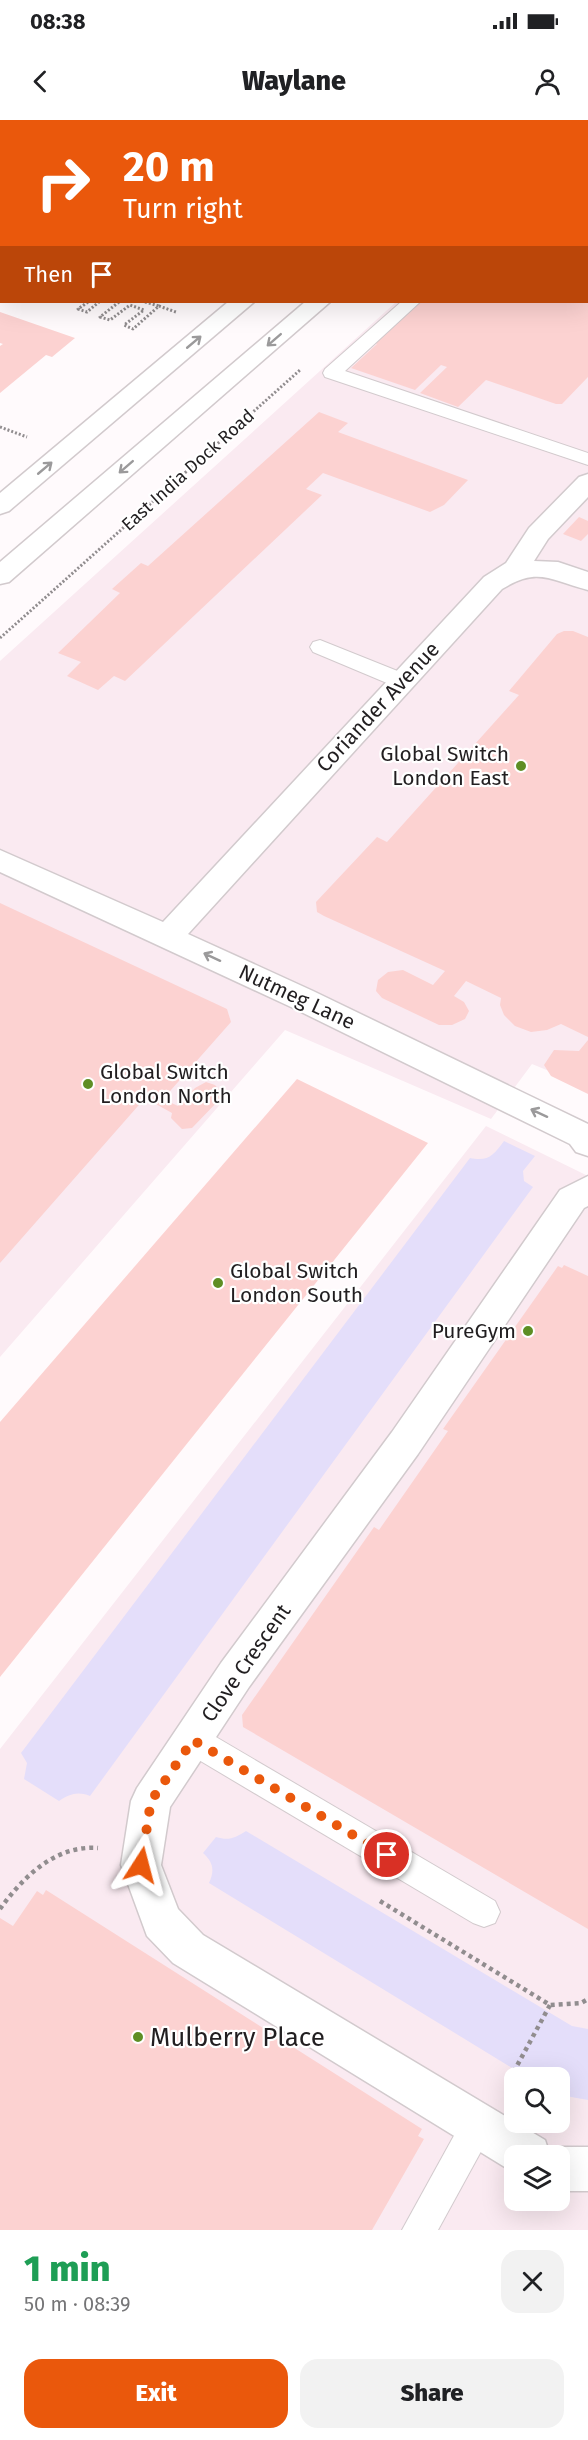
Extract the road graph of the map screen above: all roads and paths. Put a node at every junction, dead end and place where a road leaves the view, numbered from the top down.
1 (87, 303) edge
2 (98, 303) edge
3 (118, 303) edge
4 (148, 303) edge
5 (241, 303) edge
6 (317, 303) edge
7 (410, 303) edge
8 (159, 306) junction
9 (177, 312) dead end
10 (306, 364) dead end
11 (0, 426) edge
12 (28, 438) dead end
13 (588, 459) edge
14 (588, 482) edge
15 (0, 506) edge
16 (516, 569) junction
17 (0, 576) edge
18 (588, 582) edge
19 (0, 638) edge
20 (320, 647) dead end
21 (402, 681) junction
22 (0, 860) edge
23 (168, 936) junction
24 (588, 1143) edge
25 (588, 1188) edge
26 (193, 1740) junction
27 (484, 1912) dead end
28 (550, 2005) dead end
29 (490, 2108) junction
30 (520, 2145) edge
31 (570, 2169) edge
32 (588, 2169) edge
33 (419, 2230) edge

1 - 2 path
3 - 8 path
4 - 8 path
15 -> 5 main road
6 -> 17 main road, East India Dock Road
7 - 13 lane
8 - 9 path
10 - 19 path, East India Dock Road
11 - 12 path
14 - 16 main road, Coriander Avenue
16 - 18 main road
16 - 21 main road, Coriander Avenue
20 - 21 lane
21 - 23 main road, Coriander Avenue
22 - 23 main road, Nutmeg Lane
24 -> 23 main road, Nutmeg Lane
25 - 26 main road, Clove Crescent
26 - 27 lane
26 - 29 main road, Clove Crescent
28 - 29 path
29 - 30 main road, Clove Crescent
29 - 33 lane
31 - 32 main road

